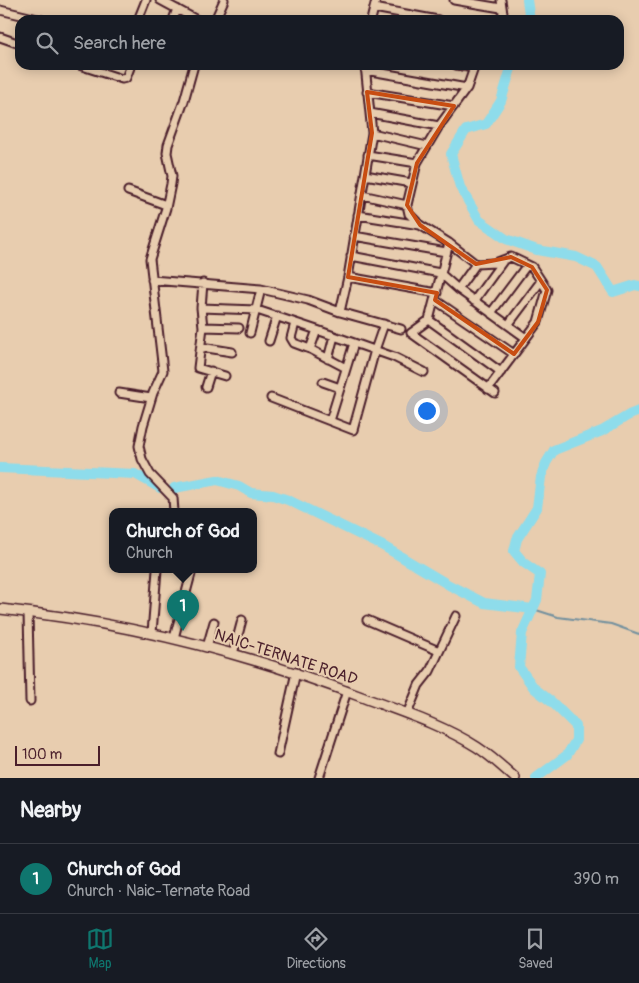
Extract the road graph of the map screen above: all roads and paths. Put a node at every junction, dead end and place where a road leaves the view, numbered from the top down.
1 (146, 0) edge
2 (160, 0) edge
3 (224, 0) edge
4 (454, 0) edge
5 (375, 4) edge
6 (501, 4) edge
7 (177, 9) junction
8 (0, 10) edge
9 (21, 15) edge
10 (140, 15) edge
11 (175, 15) edge
12 (188, 15) edge
13 (217, 15) edge
14 (418, 15) edge
15 (0, 38) edge
16 (15, 42) edge
17 (95, 70) edge
18 (128, 70) edge
19 (192, 70) edge
20 (365, 70) edge
21 (380, 70) edge
22 (474, 70) edge
23 (467, 88) junction
24 (367, 92) junction
25 (454, 106) junction
26 (370, 113) junction
27 (439, 126) junction
28 (372, 133) junction
29 (427, 146) junction
30 (368, 155) junction
31 (418, 163) junction
32 (365, 175) junction
33 (411, 183) junction
34 (128, 190) dead end
35 (362, 195) junction
36 (407, 205) junction
37 (166, 206) junction
38 (358, 215) junction
39 (420, 225) junction
40 (354, 236) junction
41 (449, 243) junction
42 (446, 252) junction
43 (350, 256) junction
44 (504, 260) junction
45 (476, 264) junction
46 (528, 265) junction
47 (440, 273) junction
48 (348, 277) junction
49 (152, 280) junction
50 (541, 281) junction
51 (203, 283) junction
52 (261, 289) junction
53 (458, 289) junction
54 (436, 296) junction
55 (474, 301) junction
56 (201, 308) junction
57 (257, 310) junction
58 (340, 312) junction
59 (491, 313) junction
60 (277, 316) junction
61 (429, 320) junction
62 (296, 323) junction
63 (384, 324) junction
64 (508, 325) junction
65 (203, 327) junction
66 (239, 328) dead end
67 (400, 329) dead end
68 (316, 330) junction
69 (250, 333) dead end
70 (334, 336) junction
71 (526, 338) junction
72 (268, 340) dead end
73 (354, 343) junction
74 (201, 348) junction
75 (310, 349) junction
76 (375, 350) junction
77 (232, 352) dead end
78 (514, 354) junction
79 (328, 359) junction
80 (346, 368) junction
81 (211, 371) junction
82 (424, 372) dead end
83 (501, 372) junction
84 (225, 376) dead end
85 (323, 382) dead end
86 (206, 387) dead end
87 (340, 388) junction
88 (488, 388) junction
89 (119, 393) dead end
90 (495, 393) dead end
91 (151, 398) junction
92 (271, 398) dead end
93 (330, 421) junction
94 (174, 508) edge
95 (157, 573) edge
96 (191, 573) edge
97 (0, 609) edge
98 (28, 613) junction
99 (456, 616) dead end
100 (242, 620) dead end
101 (367, 620) dead end
102 (214, 622) dead end
103 (152, 633) junction
104 (174, 638) junction
105 (207, 647) junction
106 (439, 651) junction
107 (233, 654) junction
108 (296, 672) junction
109 (347, 691) junction
110 (30, 701) dead end
111 (407, 714) junction
112 (278, 754) dead end
113 (319, 778) edge
114 (515, 778) edge

1 - 10 street
2 - 7 street
3 - 13 street
4 - 6 street
5 - 14 street
7 - 11 street
7 - 12 street
8 - 9 street
15 - 16 street
17 - 18 street
19 - 37 street
20 - 24 street
21 - 23 street
22 - 23 street
23 - 25 street
24 - 25 street
24 - 26 street
25 - 27 street
26 - 27 street
26 - 28 street
27 - 29 street
28 - 29 street
28 - 30 street
29 - 31 street
30 - 31 street
30 - 32 street
31 - 33 street
32 - 33 street
32 - 35 street
33 - 36 street
34 - 37 street
35 - 36 street
35 - 38 street
36 - 39 street
37 - 49 street
38 - 39 street
38 - 40 street
39 - 41 street
40 - 42 street
40 - 43 street
41 - 42 street
41 - 45 street
42 - 47 street
43 - 47 street
43 - 48 street
44 - 45 street
44 - 46 street
44 - 55 street
45 - 53 street
46 - 50 street
46 - 59 street
47 - 53 street
47 - 54 street
48 - 54 street
48 - 58 street
49 - 51 street
49 - 91 street
50 - 64 street
50 - 71 street
51 - 52 street
51 - 56 street
52 - 57 street
52 - 58 street
53 - 55 street
54 - 61 street
54 - 78 street
55 - 59 street
56 - 57 street
56 - 65 street
57 - 60 street
57 - 69 street
58 - 63 street
59 - 64 street
60 - 62 street
60 - 72 street
61 - 83 street
61 - 88 street
62 - 68 street
62 - 75 street
63 - 67 street
63 - 76 street
64 - 71 street
65 - 66 street
65 - 74 street
68 - 70 street
68 - 75 street
70 - 73 street
70 - 79 street
71 - 78 street
73 - 76 street
73 - 80 street
74 - 77 street
74 - 81 street
75 - 79 street
76 - 82 street
76 - 93 street
78 - 83 street
79 - 80 street
80 - 87 street
81 - 84 street
81 - 86 street
83 - 88 street
85 - 87 street
87 - 93 street
88 - 90 street
89 - 91 street
91 - 94 street
92 - 93 street
95 - 103 street
96 - 104 street
97 - 98 main road, NAIC-TERNATE ROAD
98 - 103 main road, NAIC-TERNATE ROAD
98 - 110 street
99 - 106 street
100 - 107 street
101 - 106 street
102 - 105 street
103 - 104 main road, NAIC-TERNATE ROAD
104 - 105 main road, NAIC-TERNATE ROAD
105 - 107 main road, NAIC-TERNATE ROAD
106 - 111 street
107 - 108 main road, NAIC-TERNATE ROAD
108 - 109 main road, NAIC-TERNATE ROAD
108 - 112 street
109 - 111 main road, NAIC-TERNATE ROAD
109 - 113 street
111 - 114 main road, NAIC-TERNATE ROAD

